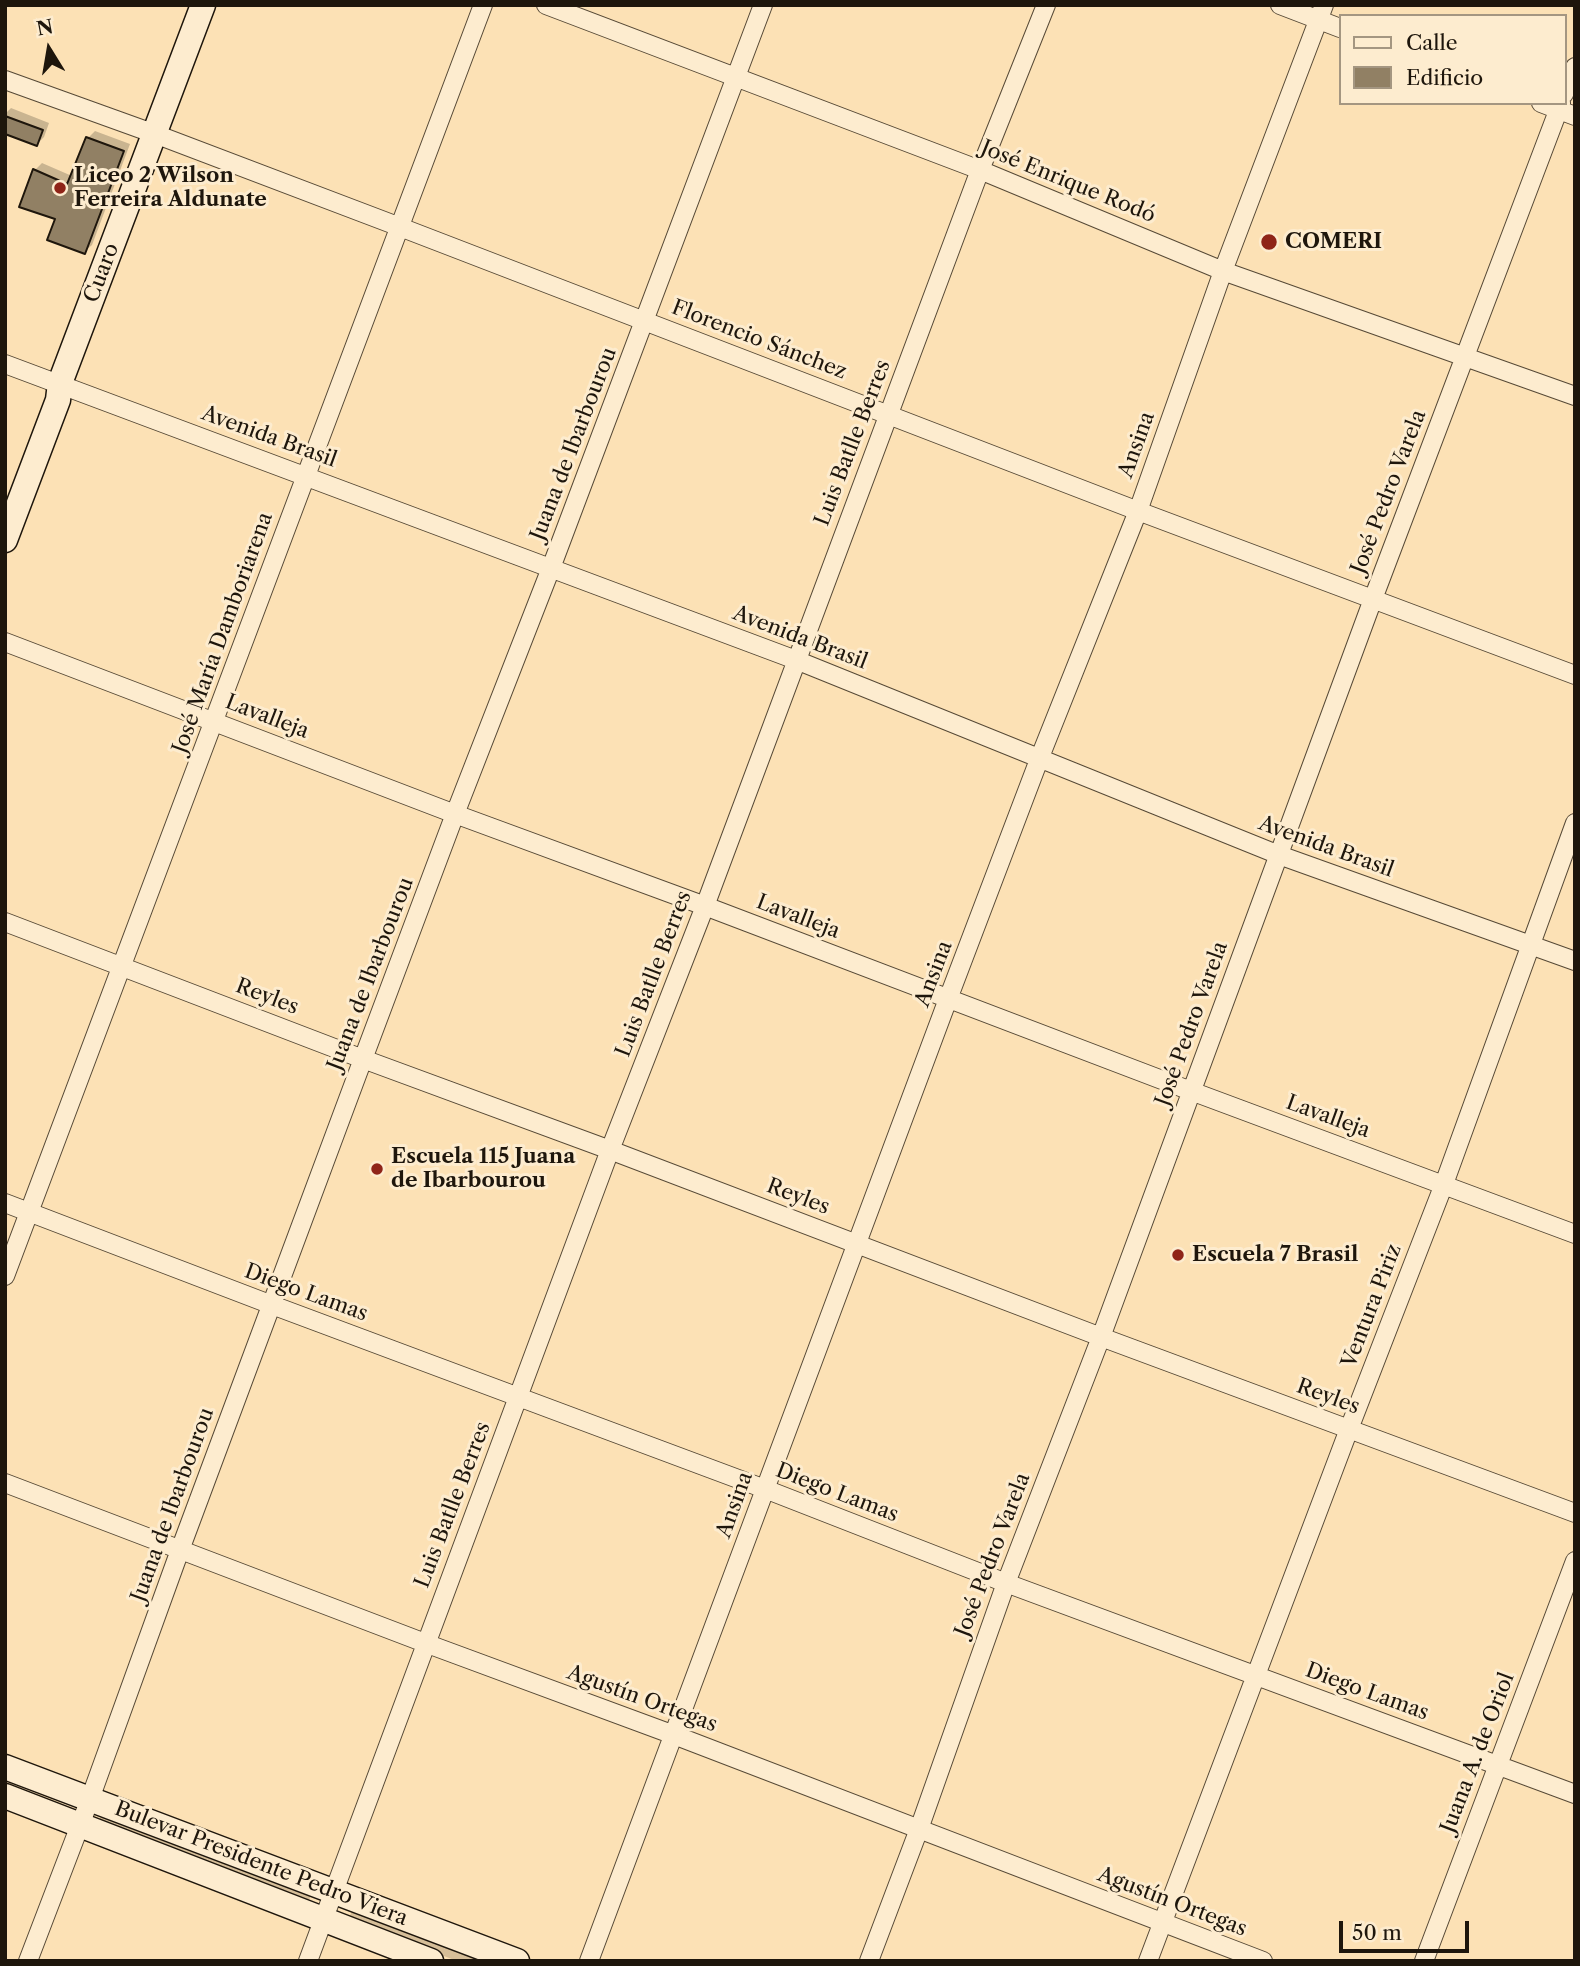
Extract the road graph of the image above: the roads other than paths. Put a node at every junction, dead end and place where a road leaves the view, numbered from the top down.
1 (203, 5) edge
2 (483, 5) edge
3 (546, 5) edge
4 (763, 5) edge
5 (1046, 5) edge
6 (1280, 5) edge
7 (1322, 13) edge
8 (1338, 27) edge
9 (1575, 67) edge
10 (736, 77) junction
11 (5, 80) edge
12 (1566, 90) edge
13 (1560, 105) edge
14 (155, 134) junction
15 (980, 170) junction
16 (400, 227) junction
17 (1223, 271) junction
18 (645, 320) junction
19 (1466, 357) junction
20 (5, 364) edge
21 (60, 383) junction
22 (1575, 396) edge
23 (888, 415) junction
24 (305, 475) junction
25 (5, 504) edge
26 (1138, 511) junction
27 (5, 540) edge
28 (551, 568) junction
29 (1373, 599) junction
30 (5, 642) edge
31 (796, 660) junction
32 (1575, 675) edge
33 (215, 721) junction
34 (1040, 757) junction
35 (455, 814) junction
36 (1575, 823) edge
37 (1279, 855) junction
38 (705, 906) junction
39 (5, 922) edge
40 (1530, 945) junction
41 (1575, 961) edge
42 (121, 966) junction
43 (948, 999) junction
44 (363, 1059) junction
45 (1191, 1091) junction
46 (610, 1150) junction
47 (1444, 1184) junction
48 (5, 1203) edge
49 (30, 1213) junction
50 (1575, 1234) edge
51 (857, 1245) junction
52 (5, 1276) edge
53 (271, 1305) junction
54 (1101, 1338) junction
55 (518, 1396) junction
56 (1349, 1429) junction
57 (5, 1483) edge
58 (765, 1489) junction
59 (1575, 1513) edge
60 (180, 1550) junction
61 (1575, 1562) edge
62 (1006, 1583) junction
63 (425, 1643) junction
64 (1256, 1676) junction
65 (674, 1735) junction
66 (1498, 1765) junction
67 (5, 1767) edge
68 (1575, 1794) edge
69 (5, 1796) edge
70 (90, 1799) junction
71 (80, 1825) junction
72 (919, 1829) junction
73 (334, 1891) junction
74 (323, 1920) junction
75 (1162, 1923) junction
76 (28, 1961) edge
77 (308, 1961) edge
78 (431, 1961) edge
79 (517, 1961) edge
80 (589, 1961) edge
81 (869, 1961) edge
82 (1148, 1961) edge
83 (1263, 1961) edge
84 (1424, 1961) edge

1 - 14 street, Cuaro
2 - 16 street, José María Damboriarena
3 - 10 street, José Enrique Rodó
4 - 10 street, Juana de Ibarbourou
5 - 15 street, Luis Batlle Berres
6 - 7 street
7 - 8 street
7 - 17 street, Ansina
9 - 12 street, José Pedro Varela
10 - 15 street, José Enrique Rodó
10 - 18 street, Juana de Ibarbourou
11 - 14 street, Florencio Sánchez
13 - 19 street, José Pedro Varela
14 - 16 street, Florencio Sánchez
14 - 21 street, Cuaro
15 - 17 street, José Enrique Rodó
15 - 23 street, Luis Batlle Berres
16 - 18 street, Florencio Sánchez
16 - 24 street, José María Damboriarena
17 - 19 street, José Enrique Rodó
17 - 26 street, Ansina
18 - 23 street, Florencio Sánchez
18 - 28 street, Juana de Ibarbourou
19 - 22 street, José Enrique Rodó
19 - 29 street, José Pedro Varela
20 - 21 street, Avenida Brasil
21 - 24 street, Avenida Brasil
21 - 25 street, Cuaro
21 - 27 street, Cuaro
23 - 26 street, Florencio Sánchez
23 - 31 street, Luis Batlle Berres
24 - 28 street, Avenida Brasil
24 - 33 street, José María Damboriarena
26 - 29 street, Florencio Sánchez
26 - 34 street, Ansina
28 - 31 street, Avenida Brasil
28 - 35 street, Juana de Ibarbourou
29 - 32 street, Florencio Sánchez
29 - 37 street, José Pedro Varela
30 - 33 street, Lavalleja
31 - 34 street, Avenida Brasil
31 - 38 street, Luis Batlle Berres
33 - 35 street, Lavalleja
33 - 42 street, José María Damboriarena
34 - 37 street, Avenida Brasil
34 - 43 street, Ansina
35 - 38 street, Lavalleja
35 - 44 street, Juana de Ibarbourou
36 - 40 street, Ventura Piriz
37 - 40 street, Avenida Brasil
37 - 45 street, José Pedro Varela
38 - 43 street, Lavalleja
38 - 46 street, Luis Batlle Berres
39 - 42 street, Reyles
40 - 41 street, Avenida Brasil
40 - 47 street, Ventura Piriz
42 - 44 street, Reyles
42 - 49 street, José María Damboriarena
43 - 45 street, Lavalleja
43 - 51 street, Ansina
44 - 46 street, Reyles
44 - 53 street, Juana de Ibarbourou
45 - 47 street, Lavalleja
45 - 54 street, José Pedro Varela
46 - 51 street, Reyles
46 - 55 street, Luis Batlle Berres
47 - 50 street, Lavalleja
47 - 56 street, Ventura Piriz
48 - 49 street, Diego Lamas
49 - 52 street, José María Damboriarena
49 - 53 street, Diego Lamas
51 - 54 street, Reyles
51 - 58 street, Ansina
53 - 55 street, Diego Lamas
53 - 60 street, Juana de Ibarbourou
54 - 56 street, Reyles
54 - 62 street, José Pedro Varela
55 - 58 street, Diego Lamas
55 - 63 street, Luis Batlle Berres
56 - 59 street, Reyles
56 - 64 street, Ventura Piriz
57 - 60 street, Agustín Ortegas
58 - 62 street, Diego Lamas
58 - 65 street, Ansina
60 - 63 street, Agustín Ortegas
60 - 70 street, Juana de Ibarbourou
61 - 66 street, Juana A. de Oriol
62 - 64 street, Diego Lamas
62 - 72 street, José Pedro Varela
63 - 65 street, Agustín Ortegas
63 - 73 street, Luis Batlle Berres
64 - 66 street, Diego Lamas
64 - 75 street, Ventura Piriz
65 - 72 street, Agustín Ortegas
65 - 80 street, Ansina
66 - 68 street, Diego Lamas
66 - 84 street, Juana A. de Oriol
67 - 70 street, Bulevar Presidente Pedro Viera
69 - 71 street, Bulevar Presidente Pedro Viera
70 - 71 street, Juana de Ibarbourou
70 - 73 street, Bulevar Presidente Pedro Viera
71 - 74 street, Bulevar Presidente Pedro Viera
71 - 76 street, Juana de Ibarbourou
72 - 75 street, Agustín Ortegas
72 - 81 street, José Pedro Varela
73 - 74 street, Luis Batlle Berres
73 - 79 street, Bulevar Presidente Pedro Viera
74 - 77 street, Luis Batlle Berres
74 - 78 street, Bulevar Presidente Pedro Viera
75 - 82 street, Ventura Piriz
75 - 83 street, Agustín Ortegas

